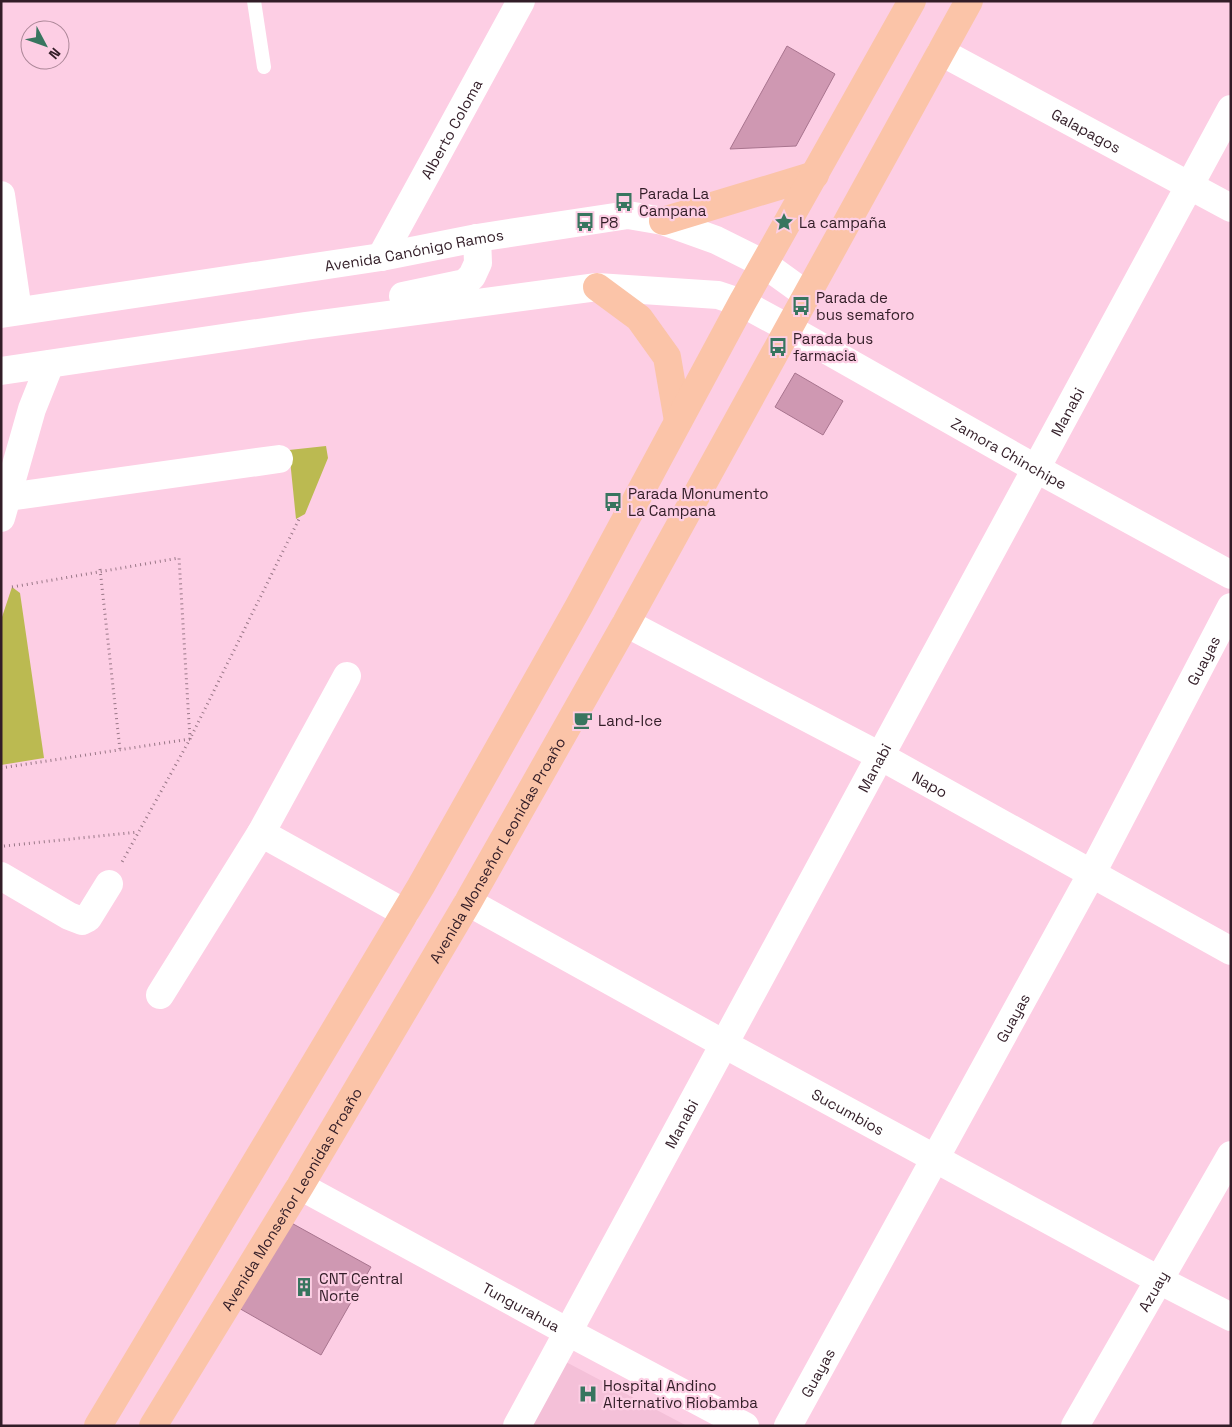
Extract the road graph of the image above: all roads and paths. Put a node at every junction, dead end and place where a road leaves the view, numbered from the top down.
1 (254, 1) edge
2 (521, 1) edge
3 (912, 1) edge
4 (969, 1) edge
5 (941, 52) junction
6 (264, 67) dead end
7 (1231, 109) edge
8 (815, 175) junction
9 (1190, 186) junction
10 (1, 195) edge
11 (1231, 208) edge
12 (663, 221) junction
13 (477, 238) junction
14 (381, 257) junction
15 (764, 264) junction
16 (596, 288) junction
17 (808, 295) junction
18 (742, 303) junction
19 (9, 312) edge
20 (305, 326) junction
21 (788, 328) junction
22 (50, 364) junction
23 (1, 371) edge
24 (678, 421) junction
25 (279, 459) dead end
26 (1035, 468) junction
27 (3, 505) edge
28 (300, 517) dead end
29 (100, 570) junction
30 (1231, 574) edge
31 (12, 587) dead end
32 (1231, 607) edge
33 (626, 623) junction
34 (347, 676) dead end
35 (190, 739) junction
36 (120, 750) junction
37 (880, 756) junction
38 (1, 768) edge
39 (138, 832) junction
40 (261, 833) junction
41 (4, 846) dead end
42 (1092, 873) junction
43 (1, 876) edge
44 (110, 884) joint
45 (468, 902) junction
46 (405, 913) junction
47 (1231, 951) edge
48 (160, 995) dead end
49 (724, 1044) junction
50 (1231, 1155) edge
51 (935, 1158) junction
52 (300, 1186) junction
53 (1159, 1280) junction
54 (1231, 1317) edge
55 (568, 1332) junction
56 (98, 1426) edge
57 (153, 1426) edge
58 (516, 1426) edge
59 (745, 1426) edge
60 (788, 1426) edge
61 (1075, 1426) edge

1 - 6 lane
2 - 14 street, Alberto Coloma
3 - 8 highway
4 - 5 highway, Avenida Monseñor Leonidas Proaño
5 - 9 street, Galapagos
5 - 17 highway, Avenida Monseñor Leonidas Proaño
7 - 9 street, Manabi
8 - 12 highway
8 - 15 highway
9 - 11 street, Galapagos
9 - 26 street, Manabi
10 - 19 street
12 - 13 street, Avenida Canónigo Ramos
12 - 15 street, Avenida Canónigo Ramos
13 - 14 street, Avenida Canónigo Ramos
13 - 20 street
14 - 19 street, Avenida Canónigo Ramos
15 - 17 street, Avenida Canónigo Ramos
15 - 18 highway
16 - 18 street
16 - 20 street
16 - 24 highway
17 - 21 highway, Avenida Monseñor Leonidas Proaño
18 - 21 street
18 - 24 highway
20 - 22 street
21 - 26 street, Zamora Chinchipe
21 - 33 highway, Avenida Monseñor Leonidas Proaño
22 - 23 street
22 - 27 street
24 - 46 highway
25 - 27 street
26 - 30 street, Zamora Chinchipe
26 - 37 street, Manabi
28 - 35 path
29 - 31 path
29 - 35 path
29 - 36 path
32 - 42 street, Guayas
33 - 37 street, Napo
33 - 45 highway, Avenida Monseñor Leonidas Proaño
34 - 40 street
35 - 36 path
35 - 39 path
36 - 38 path
37 - 42 street, Napo
37 - 49 street, Manabi
39 - 41 path
39 - 44 path
40 - 46 street
40 - 48 street
42 - 47 street, Napo
42 - 51 street, Guayas
43 - 44 street
45 - 49 street, Sucumbios
45 - 52 highway, Avenida Monseñor Leonidas Proaño
46 - 56 highway
49 - 51 street, Sucumbios
49 - 55 street, Manabi
50 - 53 street, Azuay
51 - 53 street, Sucumbios
51 - 60 street, Guayas
52 - 55 street, Tungurahua
52 - 57 highway, Avenida Monseñor Leonidas Proaño
53 - 54 street, Sucumbios
53 - 61 street, Azuay
55 - 58 street, Manabi
55 - 59 street, Tungurahua

